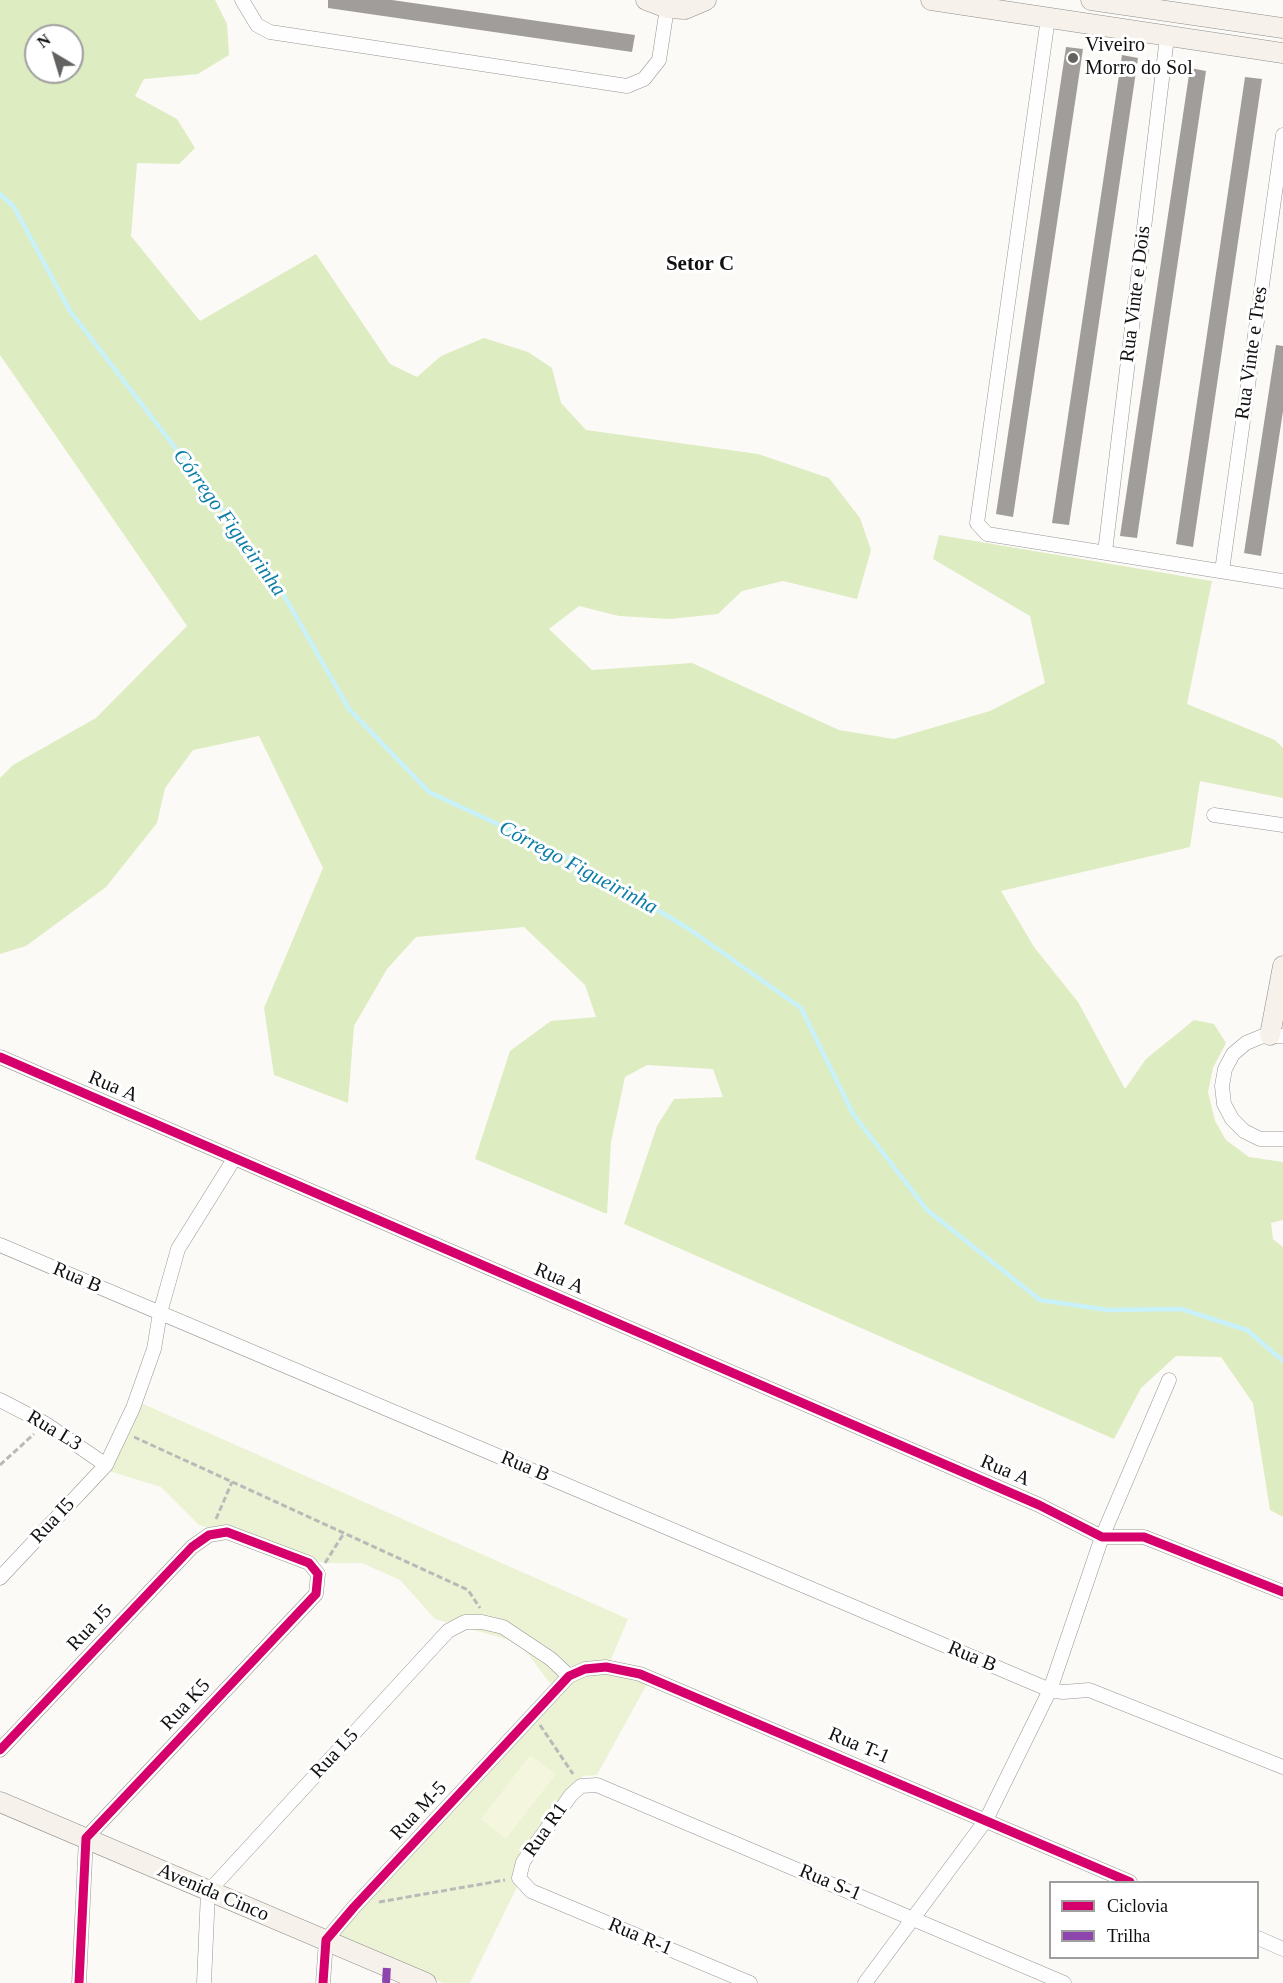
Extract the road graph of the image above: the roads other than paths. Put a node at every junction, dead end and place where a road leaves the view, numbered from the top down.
1 (242, 0) edge
2 (646, 0) edge
3 (706, 0) edge
4 (931, 0) edge
5 (1092, 0) edge
6 (1172, 6) edge
7 (667, 8) junction
8 (1048, 18) junction
9 (1283, 28) edge
10 (1167, 37) junction
11 (1283, 53) edge
12 (1283, 135) edge
13 (1105, 552) junction
14 (1222, 571) junction
15 (1283, 581) edge
16 (1214, 815) dead end
17 (1283, 825) edge
18 (1283, 966) edge
19 (1276, 1035) edge
20 (0, 1058) edge
21 (1283, 1139) edge
22 (234, 1159) junction
23 (0, 1245) edge
24 (160, 1313) junction
25 (1169, 1380) dead end
26 (0, 1400) edge
27 (106, 1465) junction
28 (1102, 1537) junction
29 (318, 1574) joint
30 (0, 1578) edge
31 (1283, 1592) edge
32 (569, 1676) junction
33 (1050, 1690) junction
34 (0, 1750) edge
35 (1283, 1767) edge
36 (597, 1785) joint
37 (0, 1802) edge
38 (986, 1820) junction
39 (86, 1838) junction
40 (1128, 1881) edge
41 (531, 1891) joint
42 (208, 1892) junction
43 (913, 1918) junction
44 (1259, 1939) edge
45 (326, 1940) junction
46 (1283, 1949) edge
47 (79, 1983) edge
48 (204, 1983) edge
49 (324, 1983) edge
50 (426, 1983) edge
51 (750, 1983) edge
52 (865, 1983) edge
53 (1064, 1983) edge

1 - 7 street
2 - 7 street
3 - 7 street
4 - 8 street
5 - 6 street
6 - 9 street
8 - 10 street
8 - 13 street
10 - 11 street
10 - 13 street, Rua Vinte e Dois
12 - 14 street, Rua Vinte e Tres
13 - 14 street
14 - 15 street
16 - 17 street
18 - 19 street
19 - 21 street
20 - 22 street, Rua A
22 - 24 street, Rua I5
22 - 28 street, Rua A
23 - 24 street, Rua B
24 - 27 street, Rua I5
24 - 33 street, Rua B
25 - 28 street
26 - 27 street, Rua L3
27 - 30 street, Rua I5
28 - 31 street
28 - 33 street
29 - 34 street, Rua J5
29 - 39 street, Rua K5
32 - 38 street, Rua T-1
32 - 42 street, Rua L5
32 - 45 street, Rua M-5
33 - 35 street, Rua B
33 - 38 street
36 - 41 street, Rua R1
36 - 43 street, Rua S-1
37 - 39 street, Avenida Cinco
38 - 40 street, Rua T-1
38 - 43 street
39 - 42 street, Avenida Cinco
39 - 47 street
41 - 51 street, Rua R-1
42 - 45 street, Avenida Cinco
42 - 48 street
43 - 52 street
43 - 53 street, Rua S-1
44 - 46 street
45 - 49 street
45 - 50 street, Avenida Cinco

